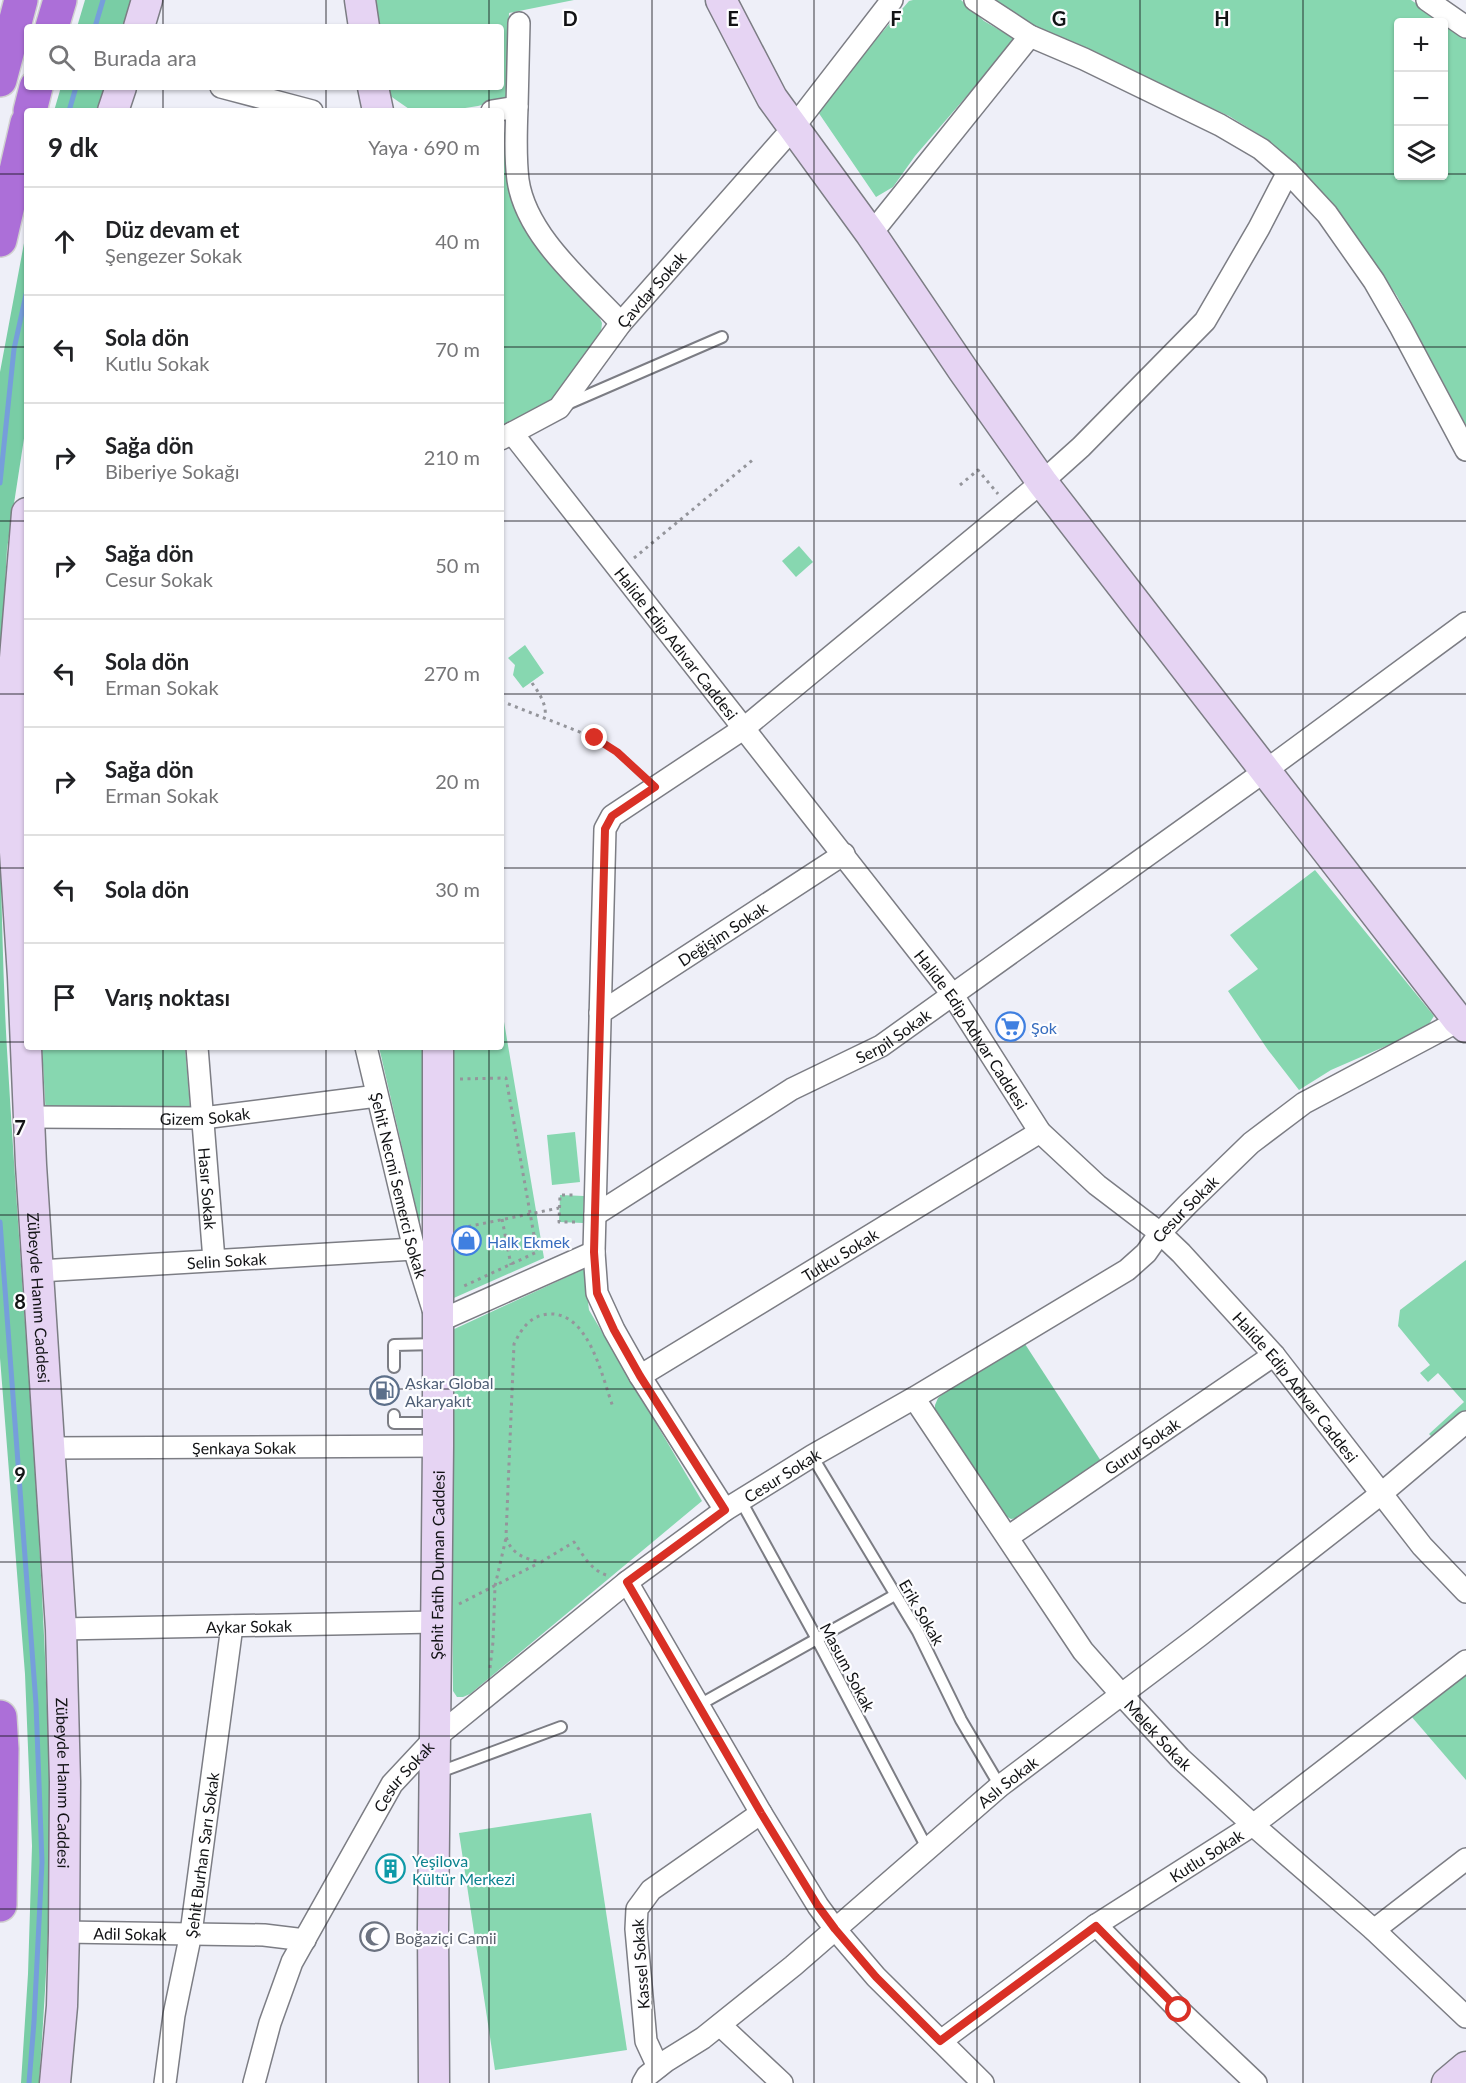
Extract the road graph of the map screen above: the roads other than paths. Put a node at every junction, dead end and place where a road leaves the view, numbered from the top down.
1 (21, 0) edge
2 (60, 0) edge
3 (147, 0) edge
4 (360, 0) edge
5 (721, 0) edge
6 (892, 0) edge
7 (975, 0) edge
8 (1427, 0) edge
9 (519, 23) dead end
10 (53, 24) edge
11 (141, 24) edge
12 (364, 24) edge
13 (1466, 27) edge
14 (1030, 36) junction
15 (0, 80) edge
16 (35, 90) edge
17 (120, 90) edge
18 (230, 90) edge
19 (374, 90) edge
20 (281, 107) edge
21 (517, 107) junction
22 (31, 108) edge
23 (114, 108) edge
24 (377, 108) edge
25 (504, 109) edge
26 (793, 128) junction
27 (24, 136) edge
28 (1288, 172) junction
29 (871, 234) junction
30 (0, 240) edge
31 (621, 323) junction
32 (722, 337) dead end
33 (559, 408) junction
34 (506, 436) edge
35 (1466, 450) edge
36 (1042, 482) junction
37 (24, 586) edge
38 (1466, 623) edge
39 (21, 658) edge
40 (742, 729) junction
41 (1265, 771) junction
42 (843, 854) junction
43 (22, 897) edge
44 (24, 960) edge
45 (952, 994) junction
46 (600, 1013) junction
47 (1463, 1022) edge
48 (27, 1050) edge
49 (197, 1050) edge
50 (367, 1050) edge
51 (438, 1050) edge
52 (377, 1096) junction
53 (29, 1117) junction
54 (202, 1118) junction
55 (1040, 1132) junction
56 (596, 1212) junction
57 (1160, 1233) junction
58 (414, 1249) junction
59 (594, 1252) junction
60 (214, 1260) junction
61 (39, 1272) junction
62 (437, 1333) junction
63 (1274, 1354) junction
64 (394, 1367) dead end
65 (640, 1376) junction
66 (914, 1398) junction
67 (394, 1414) dead end
68 (1466, 1422) edge
69 (438, 1435) junction
70 (49, 1448) junction
71 (812, 1456) junction
72 (1383, 1493) junction
73 (733, 1505) junction
74 (1008, 1537) junction
75 (627, 1582) junction
76 (1466, 1592) edge
77 (895, 1595) junction
78 (436, 1619) junction
79 (232, 1626) junction
80 (61, 1629) junction
81 (817, 1639) junction
82 (1466, 1661) edge
83 (1121, 1694) junction
84 (699, 1705) junction
85 (0, 1717) edge
86 (561, 1727) dead end
87 (435, 1738) junction
88 (434, 1774) junction
89 (1000, 1786) junction
90 (761, 1813) junction
91 (1252, 1825) junction
92 (927, 1848) junction
93 (1466, 1859) edge
94 (0, 1905) edge
95 (1096, 1926) junction
96 (835, 1929) junction
97 (1374, 1930) junction
98 (64, 1932) junction
99 (191, 1933) junction
100 (304, 1940) junction
101 (1466, 2016) edge
102 (720, 2025) junction
103 (940, 2041) junction
104 (658, 2067) junction
105 (1466, 2067) edge
106 (54, 2083) edge
107 (165, 2083) edge
108 (254, 2083) edge
109 (434, 2083) edge
110 (643, 2083) edge
111 (782, 2083) edge
112 (983, 2083) edge
113 (1256, 2083) edge
114 (1447, 2083) edge

1 - 15 highway
2 - 10 highway
3 - 11 street
4 - 12 street
5 - 26 street
6 - 26 street, Çavdar Sokak
7 - 14 street
8 - 13 street
9 - 21 street
14 - 28 street
14 - 29 street
16 - 22 highway
17 - 23 street
18 - 20 street
19 - 24 street
21 - 25 street
21 - 31 street
26 - 29 street
26 - 31 street, Çavdar Sokak
27 - 30 highway
28 - 35 street
28 - 36 street
29 - 36 street
31 - 33 street, Çavdar Sokak
32 - 33 lane
33 - 34 street, Çavdar Sokak
34 - 40 street, Halide Edip Adıvar Caddesi
36 - 40 street
36 - 41 street
37 - 39 street, Zübeyde Hanım Caddesi
38 - 41 street, Serpil Sokak
39 - 43 street, Zübeyde Hanım Caddesi
40 - 42 street, Halide Edip Adıvar Caddesi
40 - 46 street
41 - 45 street, Serpil Sokak
41 - 47 street
42 - 45 street, Halide Edip Adıvar Caddesi
42 - 46 street, Değişim Sokak
43 - 44 street, Zübeyde Hanım Caddesi
45 - 55 street, Halide Edip Adıvar Caddesi
45 - 56 street, Serpil Sokak
46 - 56 street
47 - 57 street, Cesur Sokak
48 - 53 street, Zübeyde Hanım Caddesi
49 - 54 street, Hasır Sokak
50 - 52 street, Şehit Necmi Semerci Sokak
51 - 62 street, Şehit Fatih Duman Caddesi
52 - 54 street, Gizem Sokak
52 - 58 street, Şehit Necmi Semerci Sokak
53 - 54 street, Gizem Sokak
53 - 61 street, Zübeyde Hanım Caddesi
54 - 60 street, Hasır Sokak
55 - 57 street, Halide Edip Adıvar Caddesi
55 - 65 street, Tutku Sokak
56 - 59 street
57 - 63 street, Halide Edip Adıvar Caddesi
57 - 66 street, Cesur Sokak
58 - 60 street, Selin Sokak
58 - 62 street, Şehit Necmi Semerci Sokak
59 - 62 street
59 - 65 street
60 - 61 street, Selin Sokak
61 - 70 street, Zübeyde Hanım Caddesi
62 - 64 lane
62 - 69 street, Şehit Fatih Duman Caddesi
63 - 72 street, Halide Edip Adıvar Caddesi
63 - 74 street, Gurur Sokak
65 - 73 street
66 - 71 street, Cesur Sokak
66 - 74 street, Melek Sokak
67 - 69 lane
68 - 72 street, Aslı Sokak
69 - 70 street, Şenkaya Sokak
69 - 78 street, Şehit Fatih Duman Caddesi
70 - 80 street, Zübeyde Hanım Caddesi
71 - 73 street, Cesur Sokak
71 - 77 lane, Erik Sokak
72 - 76 street, Halide Edip Adıvar Caddesi
72 - 83 street, Aslı Sokak
73 - 75 street, Cesur Sokak
73 - 81 lane, Masum Sokak
74 - 83 street, Melek Sokak
75 - 84 street
75 - 87 street, Cesur Sokak
77 - 81 lane
77 - 89 lane, Erik Sokak
78 - 79 street, Aykar Sokak
78 - 87 street, Şehit Fatih Duman Caddesi
79 - 80 street, Aykar Sokak
79 - 99 street, Şehit Burhan Sarı Sokak
80 - 98 street, Zübeyde Hanım Caddesi
81 - 84 lane
81 - 92 lane, Masum Sokak
82 - 91 street, Kutlu Sokak
83 - 89 street, Aslı Sokak
83 - 91 street, Melek Sokak
84 - 90 street
85 - 94 highway
86 - 88 lane
87 - 88 street, Şehit Fatih Duman Caddesi
87 - 100 street, Cesur Sokak
88 - 109 street, Şehit Fatih Duman Caddesi
89 - 92 street, Aslı Sokak
90 - 96 street
90 - 104 street, Kassel Sokak
91 - 95 street, Kutlu Sokak
91 - 97 street, Melek Sokak
92 - 96 street, Aslı Sokak
93 - 97 street
95 - 103 street, Kutlu Sokak
95 - 113 street
96 - 102 street, Aslı Sokak
96 - 103 street
97 - 101 street, Melek Sokak
98 - 99 street, Adil Sokak
98 - 106 street, Zübeyde Hanım Caddesi
99 - 100 street, Adil Sokak
99 - 107 street, Şehit Burhan Sarı Sokak
100 - 108 street, Cesur Sokak
102 - 104 street, Aslı Sokak
102 - 111 street
103 - 112 street
104 - 110 street, Aslı Sokak
105 - 114 street

